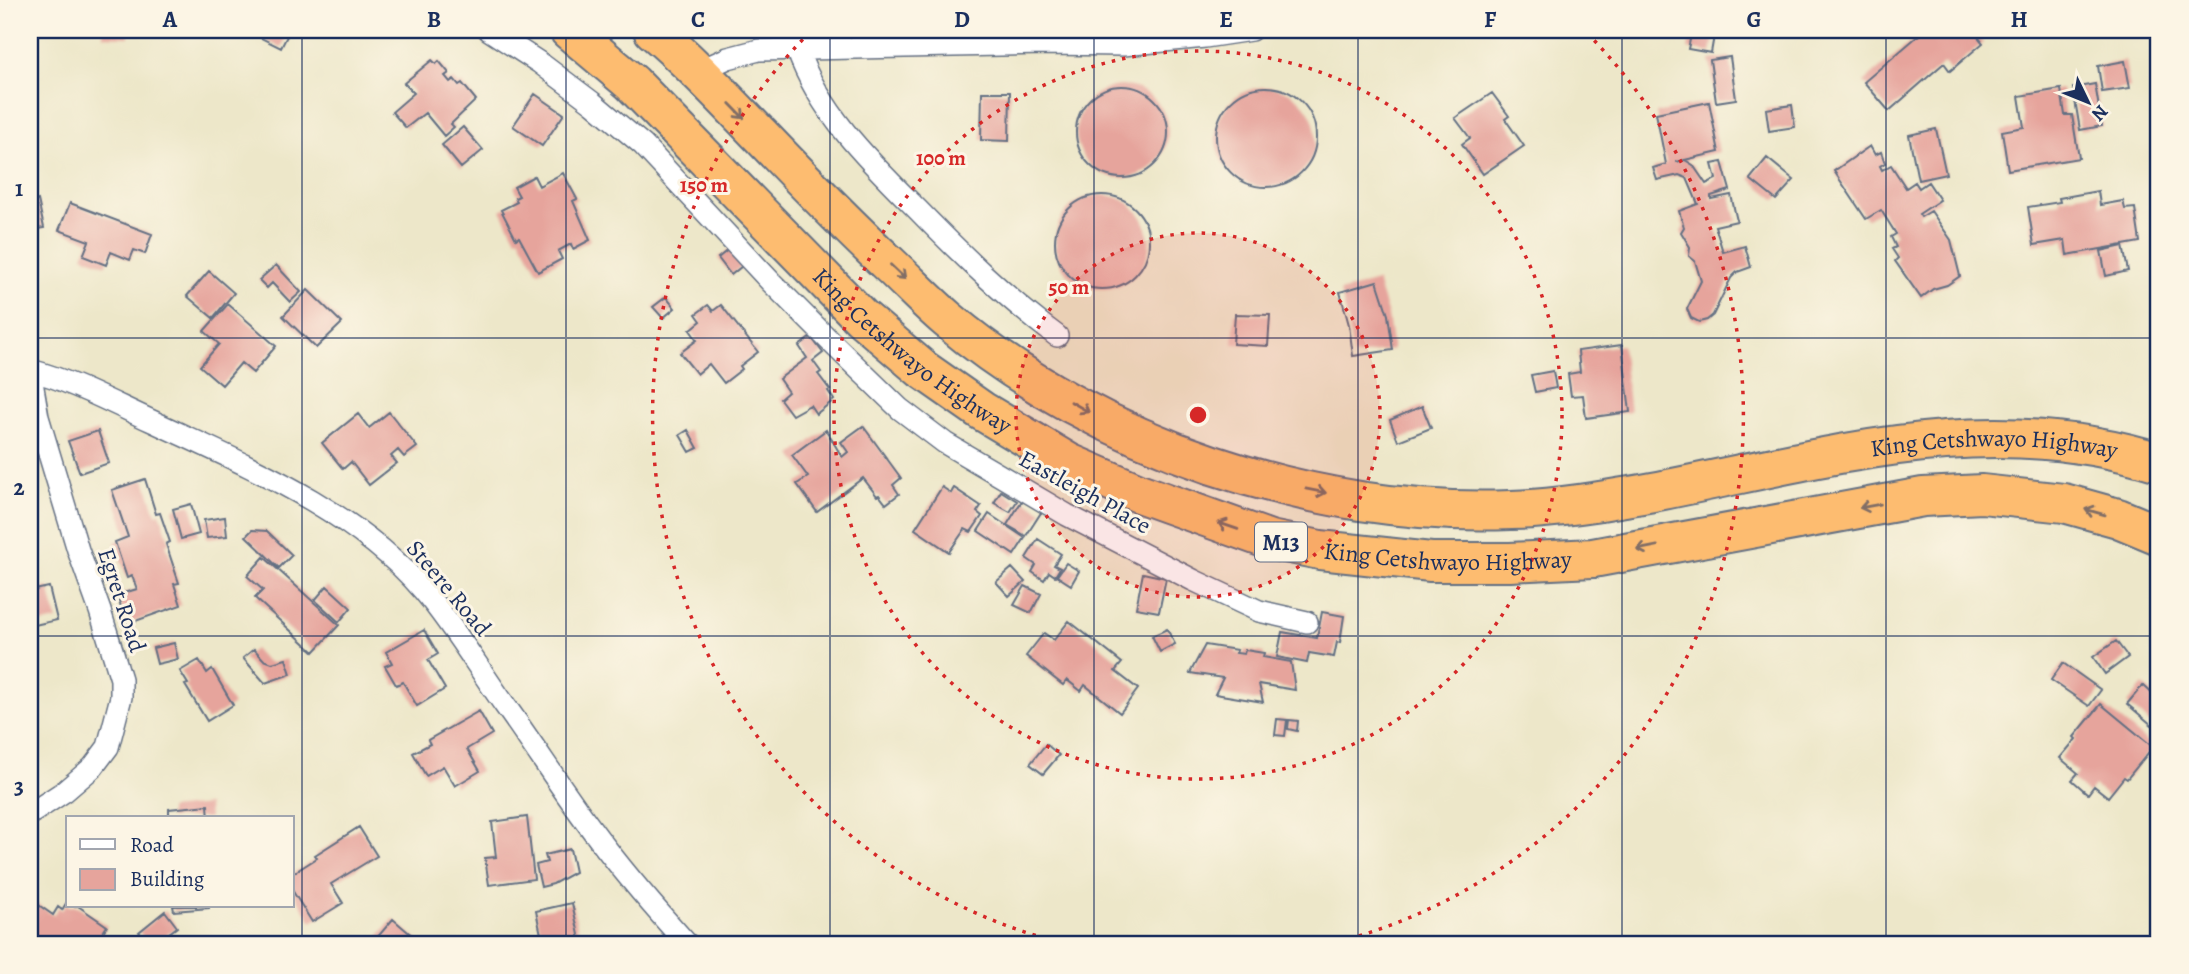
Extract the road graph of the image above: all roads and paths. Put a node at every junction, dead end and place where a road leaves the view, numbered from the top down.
1 (489, 30) edge
2 (569, 30) edge
3 (653, 30) edge
4 (1251, 30) edge
5 (797, 49) junction
6 (699, 71) junction
7 (1057, 336) dead end
8 (30, 370) edge
9 (2159, 462) edge
10 (2159, 535) edge
11 (1307, 622) dead end
12 (30, 814) edge
13 (687, 944) edge

1 - 11 street, Eastleigh Place
10 -> 2 highway, King Cetshwayo Highway / M13
3 - 6 highway, King Cetshwayo Highway / M13
4 - 5 street
5 - 6 street
5 - 7 street
6 -> 9 highway, King Cetshwayo Highway / M13
8 - 12 street, Egret Road
8 - 13 street, Steere Road

